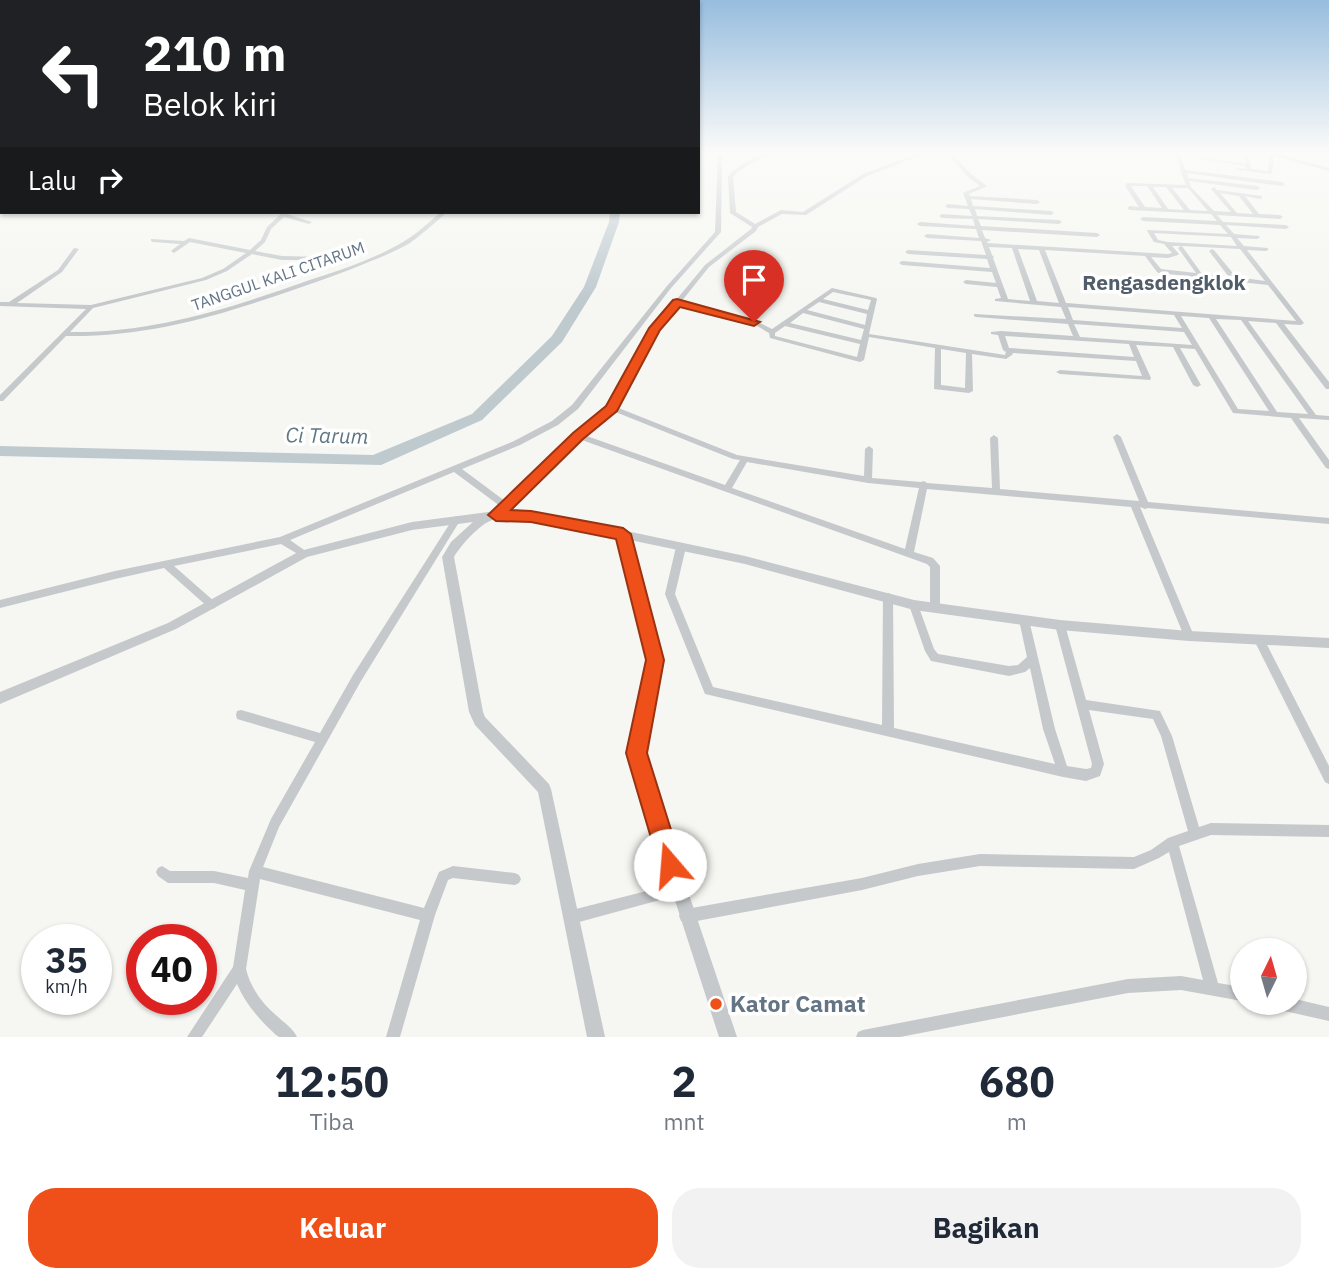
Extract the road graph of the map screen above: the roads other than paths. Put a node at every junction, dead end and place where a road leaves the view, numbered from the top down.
1 (719, 201) edge
2 (732, 201) edge
3 (824, 201) edge
4 (968, 201) edge
5 (1029, 201) edge
6 (1138, 201) edge
7 (1160, 201) edge
8 (1180, 201) edge
9 (1203, 201) edge
10 (1225, 201) edge
11 (1246, 201) edge
12 (1037, 202) dead end
13 (948, 206) dead end
14 (970, 207) junction
15 (1130, 208) dead end
16 (1143, 209) junction
17 (1166, 210) junction
18 (1189, 212) junction
19 (1051, 213) dead end
20 (1214, 213) junction
21 (285, 214) edge
22 (442, 214) edge
23 (1236, 214) junction
24 (942, 216) dead end
25 (1258, 216) junction
26 (1280, 217) dead end
27 (974, 218) junction
28 (1143, 219) dead end
29 (309, 222) dead end
30 (1059, 222) dead end
31 (1222, 223) junction
32 (920, 224) dead end
33 (755, 226) junction
34 (1286, 227) dead end
35 (977, 228) junction
36 (1097, 235) dead end
37 (1232, 235) junction
38 (927, 236) dead end
39 (1257, 237) dead end
40 (153, 240) dead end
41 (182, 242) junction
42 (985, 242) junction
43 (1014, 246) junction
44 (1169, 246) junction
45 (1041, 248) junction
46 (1181, 248) junction
47 (76, 249) dead end
48 (1266, 249) dead end
49 (1243, 250) junction
50 (174, 251) dead end
51 (252, 251) junction
52 (1212, 251) junction
53 (908, 252) dead end
54 (1109, 252) junction
55 (1146, 254) junction
56 (991, 257) junction
57 (326, 260) dead end
58 (902, 263) dead end
59 (995, 270) junction
60 (1200, 275) junction
61 (1233, 278) junction
62 (966, 282) dead end
63 (1270, 283) junction
64 (1000, 285) junction
65 (818, 300) junction
66 (997, 300) dead end
67 (1006, 300) junction
68 (1034, 302) junction
69 (677, 303) junction
70 (0, 304) edge
71 (10, 304) junction
72 (1065, 304) junction
73 (89, 307) junction
74 (803, 311) junction
75 (871, 313) junction
76 (1176, 313) junction
77 (976, 315) dead end
78 (1211, 316) junction
79 (1243, 318) junction
80 (1071, 321) junction
81 (1279, 322) junction
82 (787, 324) junction
83 (1186, 330) junction
84 (772, 332) junction
85 (65, 334) junction
86 (866, 336) junction
87 (1077, 339) junction
88 (1130, 342) junction
89 (1175, 345) junction
90 (939, 347) junction
91 (1197, 347) junction
92 (1009, 350) junction
93 (969, 352) junction
94 (1139, 359) junction
95 (1060, 372) dead end
96 (1196, 385) dead end
97 (1329, 387) edge
98 (0, 399) edge
99 (612, 408) junction
100 (1275, 414) junction
101 (1293, 415) junction
102 (1313, 416) junction
103 (1329, 418) edge
104 (578, 436) junction
105 (1117, 437) dead end
106 (994, 438) dead end
107 (869, 449) dead end
108 (745, 458) junction
109 (1329, 466) edge
110 (456, 469) junction
111 (868, 480) junction
112 (924, 484) junction
113 (728, 488) junction
114 (996, 492) junction
115 (505, 505) junction
116 (1140, 506) junction
117 (491, 515) junction
118 (457, 519) junction
119 (1329, 521) edge
120 (623, 534) junction
121 (282, 540) junction
122 (681, 547) junction
123 (909, 553) junction
124 (304, 554) junction
125 (166, 565) junction
126 (888, 597) junction
127 (0, 604) edge
128 (212, 605) junction
129 (914, 605) junction
130 (935, 608) junction
131 (1024, 620) junction
132 (1060, 625) junction
133 (1189, 636) junction
134 (1259, 640) junction
135 (1329, 643) edge
136 (1033, 659) junction
137 (0, 698) edge
138 (1082, 704) junction
139 (241, 715) dead end
140 (888, 730) junction
141 (322, 740) junction
142 (1063, 771) junction
143 (1329, 778) edge
144 (1329, 831) edge
145 (1195, 835) junction
146 (1172, 842) junction
147 (254, 871) junction
148 (162, 872) dead end
149 (515, 879) dead end
150 (251, 885) junction
151 (678, 889) junction
152 (428, 915) junction
153 (686, 916) junction
154 (572, 917) junction
155 (239, 969) junction
156 (1212, 987) junction
157 (1230, 991) edge
158 (1307, 1009) edge
159 (1329, 1014) edge
160 (919, 1032) edge
161 (194, 1037) edge
162 (290, 1037) edge
163 (393, 1037) edge
164 (596, 1037) edge
165 (728, 1037) edge
166 (863, 1037) edge

1 - 110 street
2 - 33 street
3 - 33 street
4 - 14 street
5 - 12 street
6 - 16 street
7 - 17 street
8 - 18 street
9 - 20 street
10 - 23 street
11 - 25 street
13 - 14 street
14 - 19 street
14 - 27 street
15 - 16 street
16 - 17 street
17 - 18 street
18 - 20 street
20 - 23 street
20 - 31 street
21 - 29 street
21 - 51 street
22 - 85 street, TANGGUL KALI CITARUM
23 - 25 street
24 - 27 street
25 - 26 street
27 - 30 street
27 - 35 street
28 - 31 street
31 - 34 street
31 - 37 street
32 - 35 street
33 - 69 street
35 - 36 street
35 - 42 street
37 - 39 street
37 - 44 street
37 - 49 street
38 - 42 street
40 - 41 street
41 - 50 street
41 - 51 street
42 - 43 street
42 - 54 street
42 - 56 street
43 - 45 street
43 - 68 street
44 - 46 street
44 - 49 street
44 - 55 street
45 - 54 street
45 - 72 street
46 - 52 street
46 - 60 street
47 - 71 street
48 - 49 street
49 - 52 street
49 - 63 street
51 - 57 street
51 - 73 street
52 - 61 street
53 - 56 street
54 - 55 street
55 - 60 street
56 - 59 street
58 - 59 street
59 - 64 street
60 - 61 street
61 - 63 street
62 - 64 street
63 - 81 street
64 - 67 street
65 - 74 street
65 - 75 street
65 - 75 street
66 - 67 street
67 - 68 street
68 - 72 street
69 - 84 street
69 - 99 street
70 - 71 street
71 - 73 street
72 - 76 street
72 - 80 street
73 - 85 street
74 - 82 street
74 - 86 street
75 - 86 street
76 - 78 street
76 - 83 street
77 - 80 street
78 - 79 street
78 - 100 street
79 - 81 street
79 - 102 street
80 - 83 street
80 - 87 street
81 - 97 street
82 - 84 street
82 - 86 street
83 - 91 street
84 - 86 street
85 - 98 street
86 - 90 street
87 - 88 street
87 - 92 street
88 - 89 street
88 - 94 street
89 - 91 street
89 - 96 street
90 - 93 street
90 - 93 street
91 - 100 street
92 - 93 street
92 - 94 street
94 - 95 street
99 - 104 street
99 - 108 street
100 - 101 street
101 - 102 street
101 - 109 street
102 - 103 street
104 - 113 street
104 - 115 street
105 - 116 street
106 - 114 street
107 - 111 street
108 - 111 street
108 - 113 street
110 - 115 street
110 - 121 street
111 - 112 street
112 - 114 street
112 - 123 street
113 - 123 street
114 - 116 street
115 - 117 street
116 - 119 street
116 - 133 street
117 - 118 street
117 - 120 street
117 - 154 street
118 - 124 street
118 - 141 street
120 - 122 street
120 - 151 street
121 - 124 street
121 - 125 street
122 - 126 street
122 - 140 street
123 - 130 street
124 - 128 street
125 - 127 street
125 - 128 street
126 - 129 street
126 - 140 street
128 - 137 street
129 - 130 street
129 - 136 street
130 - 131 street
131 - 132 street
131 - 136 street
132 - 133 street
132 - 138 street
133 - 134 street
134 - 135 street
134 - 143 street
136 - 142 street
138 - 142 street
138 - 145 street
139 - 141 street
140 - 142 street
141 - 147 street
144 - 145 street
145 - 146 street
146 - 153 street
146 - 156 street
147 - 150 street
147 - 152 street
148 - 150 street
149 - 152 street
150 - 155 street
151 - 153 street
151 - 154 street
152 - 163 street
153 - 165 street
154 - 164 street
155 - 161 street
155 - 162 street
156 - 157 street
156 - 160 street
158 - 159 street
160 - 166 street

